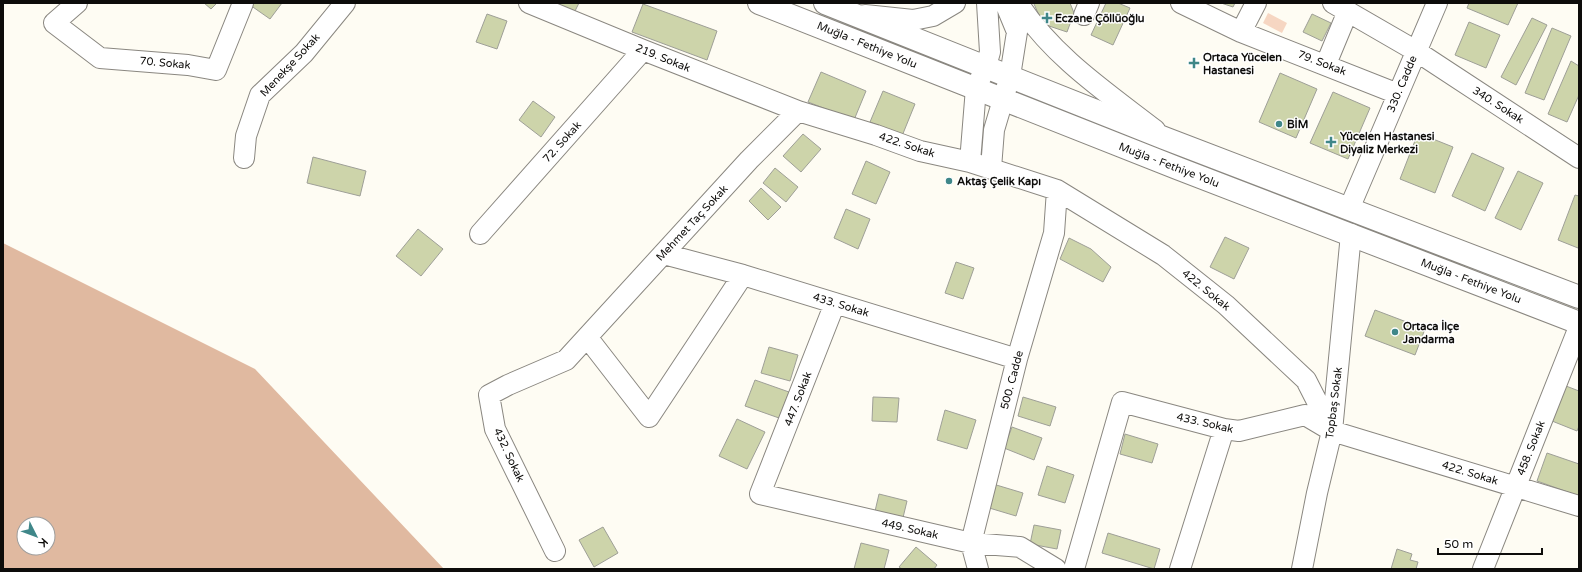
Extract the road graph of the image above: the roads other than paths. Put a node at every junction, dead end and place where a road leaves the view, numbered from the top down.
1 (77, 3) edge
2 (243, 3) edge
3 (529, 3) edge
4 (759, 3) edge
5 (825, 3) edge
6 (955, 3) edge
7 (987, 3) edge
8 (1006, 3) edge
9 (1018, 3) edge
10 (1181, 3) edge
11 (1256, 3) edge
12 (1437, 3) edge
13 (336, 6) edge
14 (1340, 7) edge
15 (855, 14) junction
16 (1241, 32) junction
17 (643, 50) junction
18 (1416, 51) junction
19 (1326, 64) junction
20 (986, 66) junction
21 (1010, 76) junction
22 (976, 88) junction
23 (1398, 94) junction
24 (1003, 99) junction
25 (798, 111) junction
26 (1164, 138) junction
27 (244, 158) dead end
28 (1579, 158) edge
29 (970, 162) junction
30 (991, 168) junction
31 (1057, 190) junction
32 (1349, 209) junction
33 (480, 234) dead end
34 (1351, 234) junction
35 (664, 254) junction
36 (742, 275) junction
37 (1579, 297) edge
38 (835, 303) junction
39 (1579, 323) edge
40 (1579, 327) edge
41 (587, 337) junction
42 (1017, 359) junction
43 (1224, 430) junction
44 (1332, 431) junction
45 (1516, 488) junction
46 (760, 494) joint
47 (1579, 506) edge
48 (971, 543) junction
49 (555, 551) dead end
50 (978, 569) edge
51 (1056, 569) edge
52 (1074, 569) edge
53 (1180, 569) edge
54 (1302, 569) edge
55 (1483, 569) edge

1 - 2 street, 70. Sokak
3 - 17 street, 219. Sokak
4 - 22 highway, Muğla - Fethiye Yolu
5 - 15 highway
6 - 15 street
7 - 20 street
8 - 21 street
9 - 26 street
10 - 16 street, 79. Sokak
11 - 16 street
12 - 18 street, 330. Cadde
13 - 27 street, Menekşe Sokak
14 - 18 street, 340. Sokak
14 - 19 street
15 - 20 highway
16 - 19 street, 79. Sokak
17 - 25 street, 219. Sokak
17 - 33 street, 72. Sokak
18 - 23 street, 330. Cadde
18 - 28 street, 340. Sokak
19 - 23 street, 79. Sokak
20 - 21 highway
20 - 22 street
21 - 24 street
21 - 26 highway
22 - 24 highway, Muğla - Fethiye Yolu
22 - 29 street
23 - 32 street, 330. Cadde
24 - 30 street
24 - 34 highway, Muğla - Fethiye Yolu
25 - 29 street, 422. Sokak
25 - 35 street, Mehmet Taç Sokak
26 - 32 highway
29 - 30 street, 422. Sokak
30 - 31 street, 422. Sokak
31 - 42 street, 500. Cadde
31 - 44 street, 422. Sokak
32 - 37 highway
34 - 39 highway, Muğla - Fethiye Yolu
34 - 44 street, Topbaş Sokak
35 - 36 street, 433. Sokak
35 - 41 street, Mehmet Taç Sokak
36 - 38 street, 433. Sokak
36 - 41 street
38 - 42 street, 433. Sokak
38 - 46 street, 447. Sokak
40 - 45 street, 458. Sokak
41 - 49 street, 432. Sokak
42 - 48 street, 500. Cadde
43 - 44 street, 433. Sokak
43 - 52 street, 433. Sokak
43 - 53 street
44 - 45 street, 422. Sokak
44 - 54 street, Topbaş Sokak
45 - 47 street, 422. Sokak
45 - 55 street, 458. Sokak
46 - 48 street, 449. Sokak
48 - 50 street, 500. Cadde
48 - 51 street, 449. Sokak

